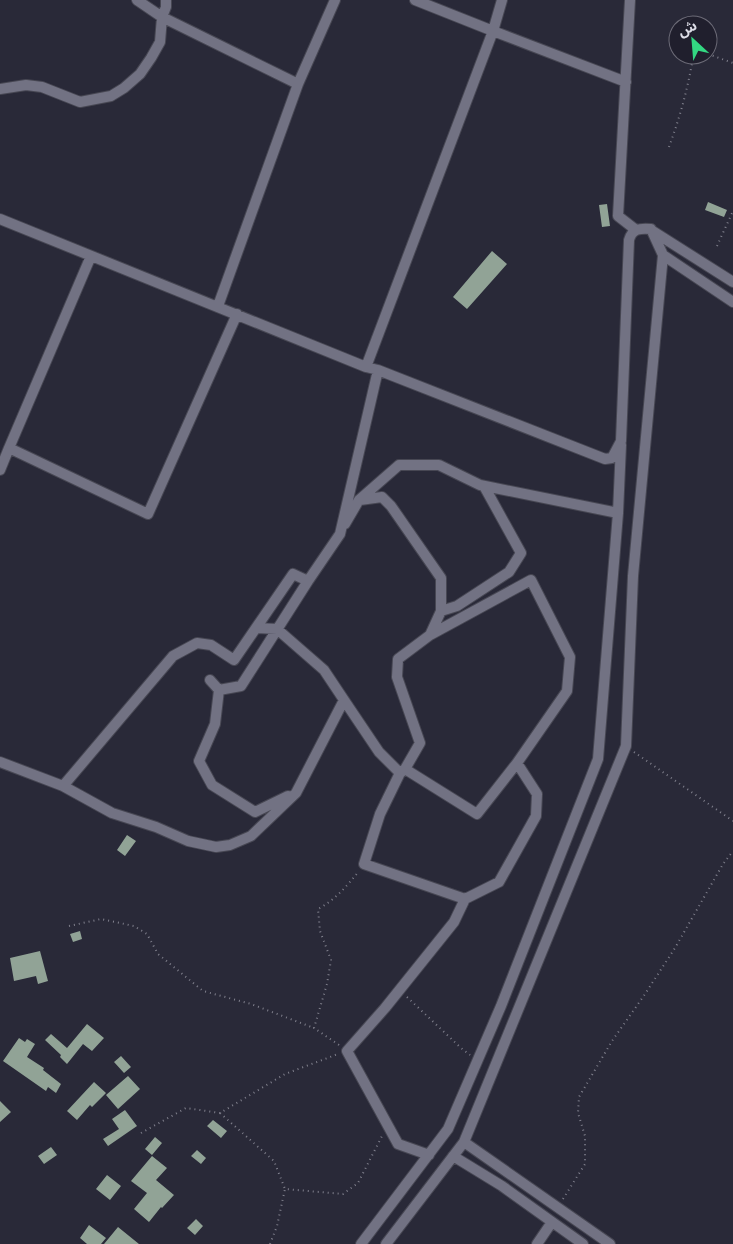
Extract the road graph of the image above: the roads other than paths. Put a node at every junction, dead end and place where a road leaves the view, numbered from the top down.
1 (136, 0) edge
2 (335, 0) edge
3 (415, 0) edge
4 (502, 0) edge
5 (630, 0) edge
6 (167, 6) edge
7 (493, 31) junction
8 (626, 82) junction
9 (298, 84) junction
10 (0, 89) edge
11 (0, 219) edge
12 (650, 229) junction
13 (636, 230) junction
14 (91, 256) junction
15 (662, 256) junction
16 (733, 282) edge
17 (733, 302) edge
18 (218, 306) junction
19 (237, 314) junction
20 (366, 367) junction
21 (378, 370) junction
22 (621, 441) junction
23 (9, 448) junction
24 (0, 470) edge
25 (484, 486) junction
26 (359, 500) junction
27 (618, 513) junction
28 (340, 534) junction
29 (308, 581) junction
30 (441, 610) junction
31 (257, 628) junction
32 (277, 629) junction
33 (430, 635) junction
34 (210, 680) dead end
35 (219, 690) junction
36 (344, 700) junction
37 (0, 762) edge
38 (517, 763) junction
39 (402, 771) junction
40 (63, 786) junction
41 (296, 793) junction
42 (465, 899) junction
43 (464, 1142) junction
44 (429, 1155) junction
45 (453, 1156) junction
46 (552, 1222) junction
47 (361, 1244) edge
48 (386, 1244) edge
49 (537, 1244) edge
50 (583, 1244) edge
51 (610, 1244) edge

1 - 6 street
2 - 9 street
3 - 7 street
4 - 7 street
5 - 8 street
6 - 9 street
6 - 10 street
7 - 8 street
7 - 20 street
8 - 13 street
9 - 18 street
11 - 14 street
12 - 13 street
12 - 15 street
12 - 16 street
13 - 22 street
14 - 18 street
14 - 23 street
15 - 17 street
15 - 43 street
18 - 19 street
19 - 20 street
19 - 23 street
20 - 21 street
21 - 22 street
21 - 28 street
22 - 27 street
23 - 24 street
25 - 26 street
25 - 27 street
25 - 30 street
26 - 28 street
26 - 30 street
27 - 44 street
28 - 29 street
29 - 31 street
29 - 32 street
30 - 33 street
31 - 32 street
31 - 40 street
32 - 35 street
32 - 36 street
33 - 38 street
33 - 39 street
34 - 35 street
35 - 41 street
36 - 39 street
36 - 41 street
37 - 40 street
38 - 39 street
38 - 42 street
39 - 42 street
40 - 41 street
42 - 44 street
43 - 45 street
43 - 51 street
44 - 47 street
45 - 46 street
45 - 48 street
46 - 49 street
46 - 50 street

